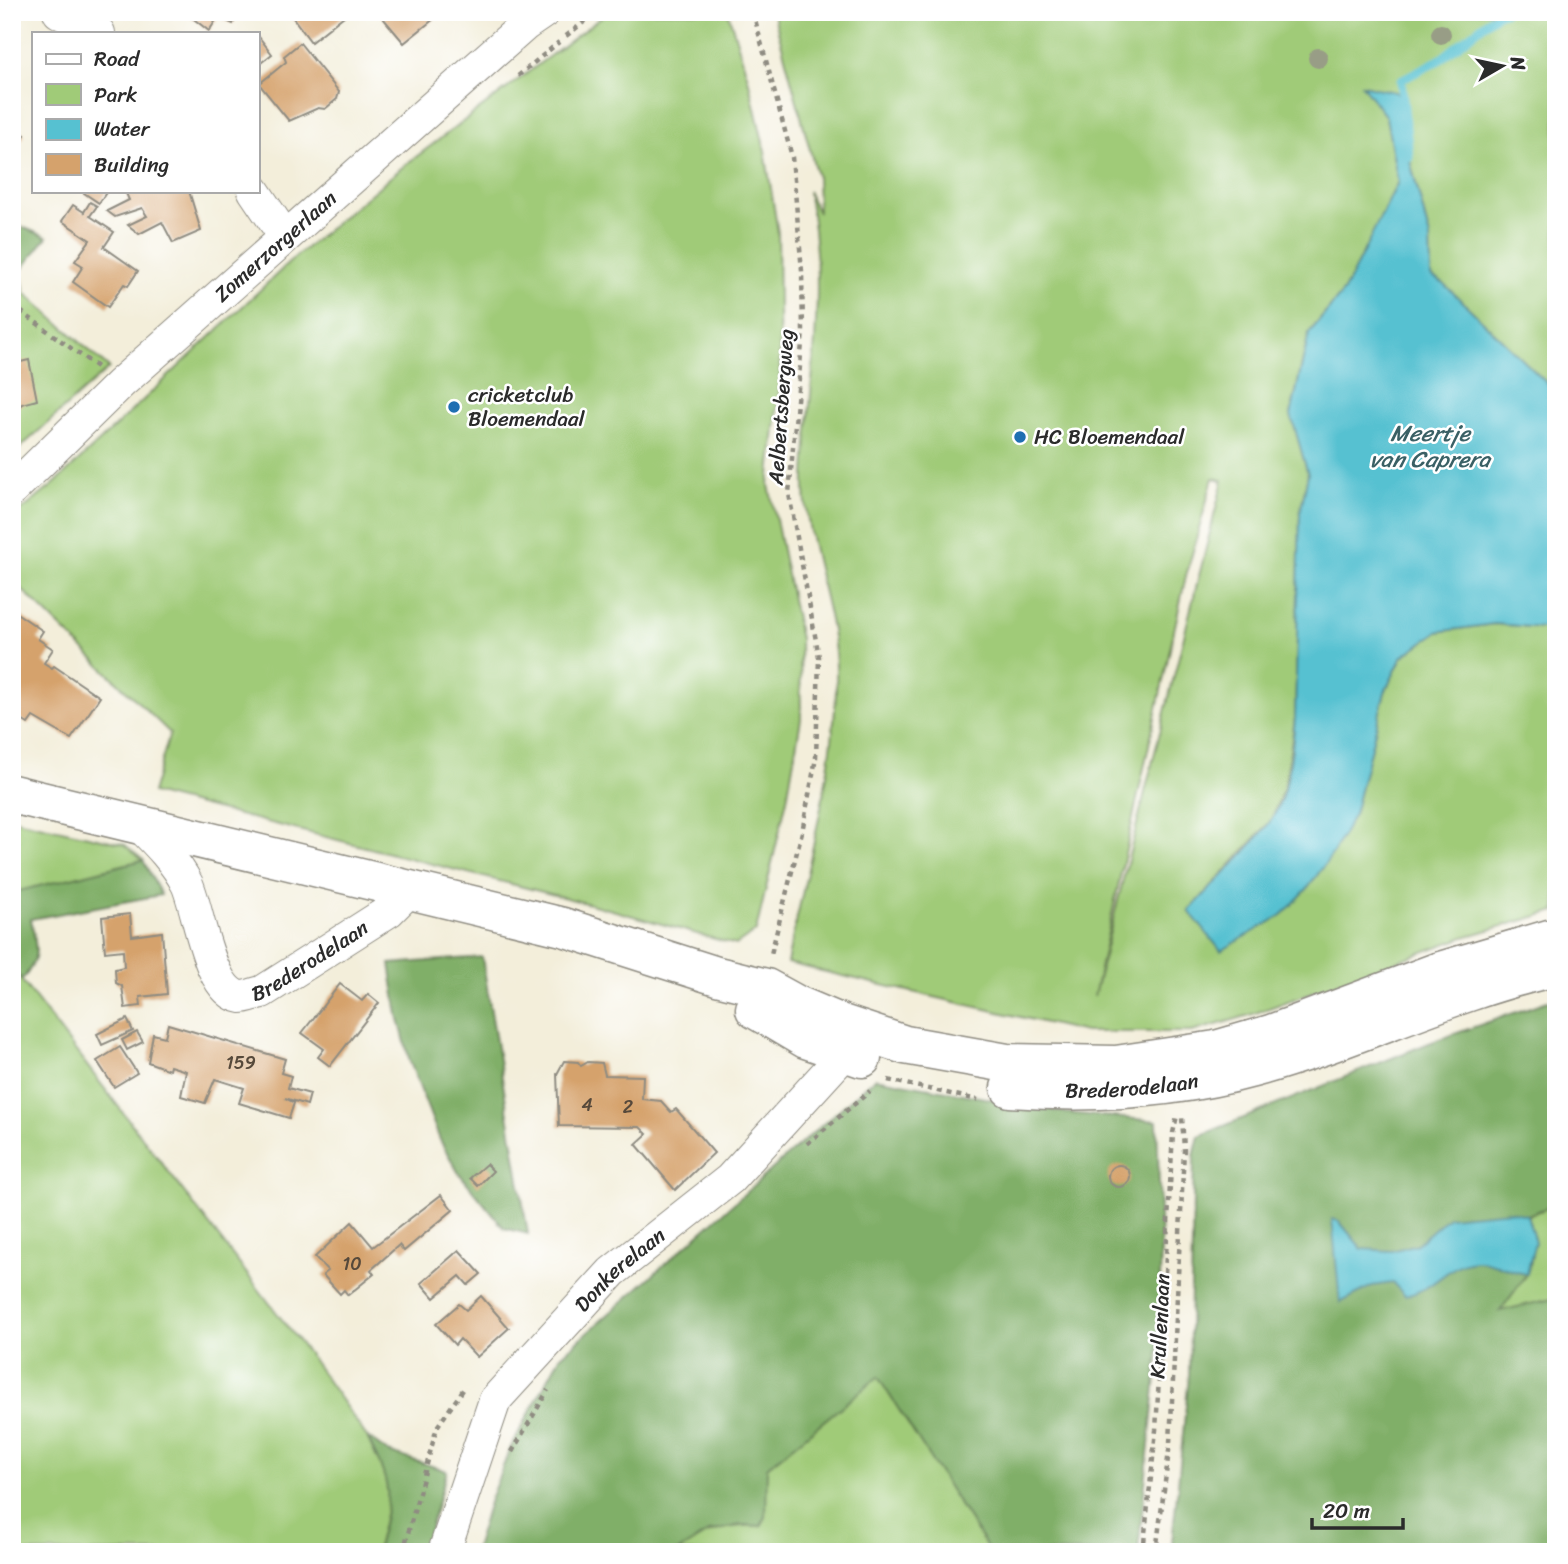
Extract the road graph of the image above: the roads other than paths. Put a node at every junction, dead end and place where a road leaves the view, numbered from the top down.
1 (59, 12) edge
2 (529, 17) edge
3 (97, 32) edge
4 (255, 192) edge
5 (285, 237) junction
6 (12, 490) edge
7 (12, 794) edge
8 (135, 821) junction
9 (410, 890) junction
10 (1556, 937) edge
11 (1556, 967) edge
12 (852, 1041) junction
13 (1179, 1071) junction
14 (444, 1552) edge

1 - 3 street
2 - 5 street, Zomerzorgerlaan
4 - 5 street
5 - 6 street, Zomerzorgerlaan
7 - 8 street, Brederodelaan
8 - 9 street, Brederodelaan
8 - 9 street, Brederodelaan
9 - 12 street, Brederodelaan
10 - 13 street, Brederodelaan
11 - 13 street, Brederodelaan
12 - 13 street, Brederodelaan
12 - 14 street, Donkerelaan

